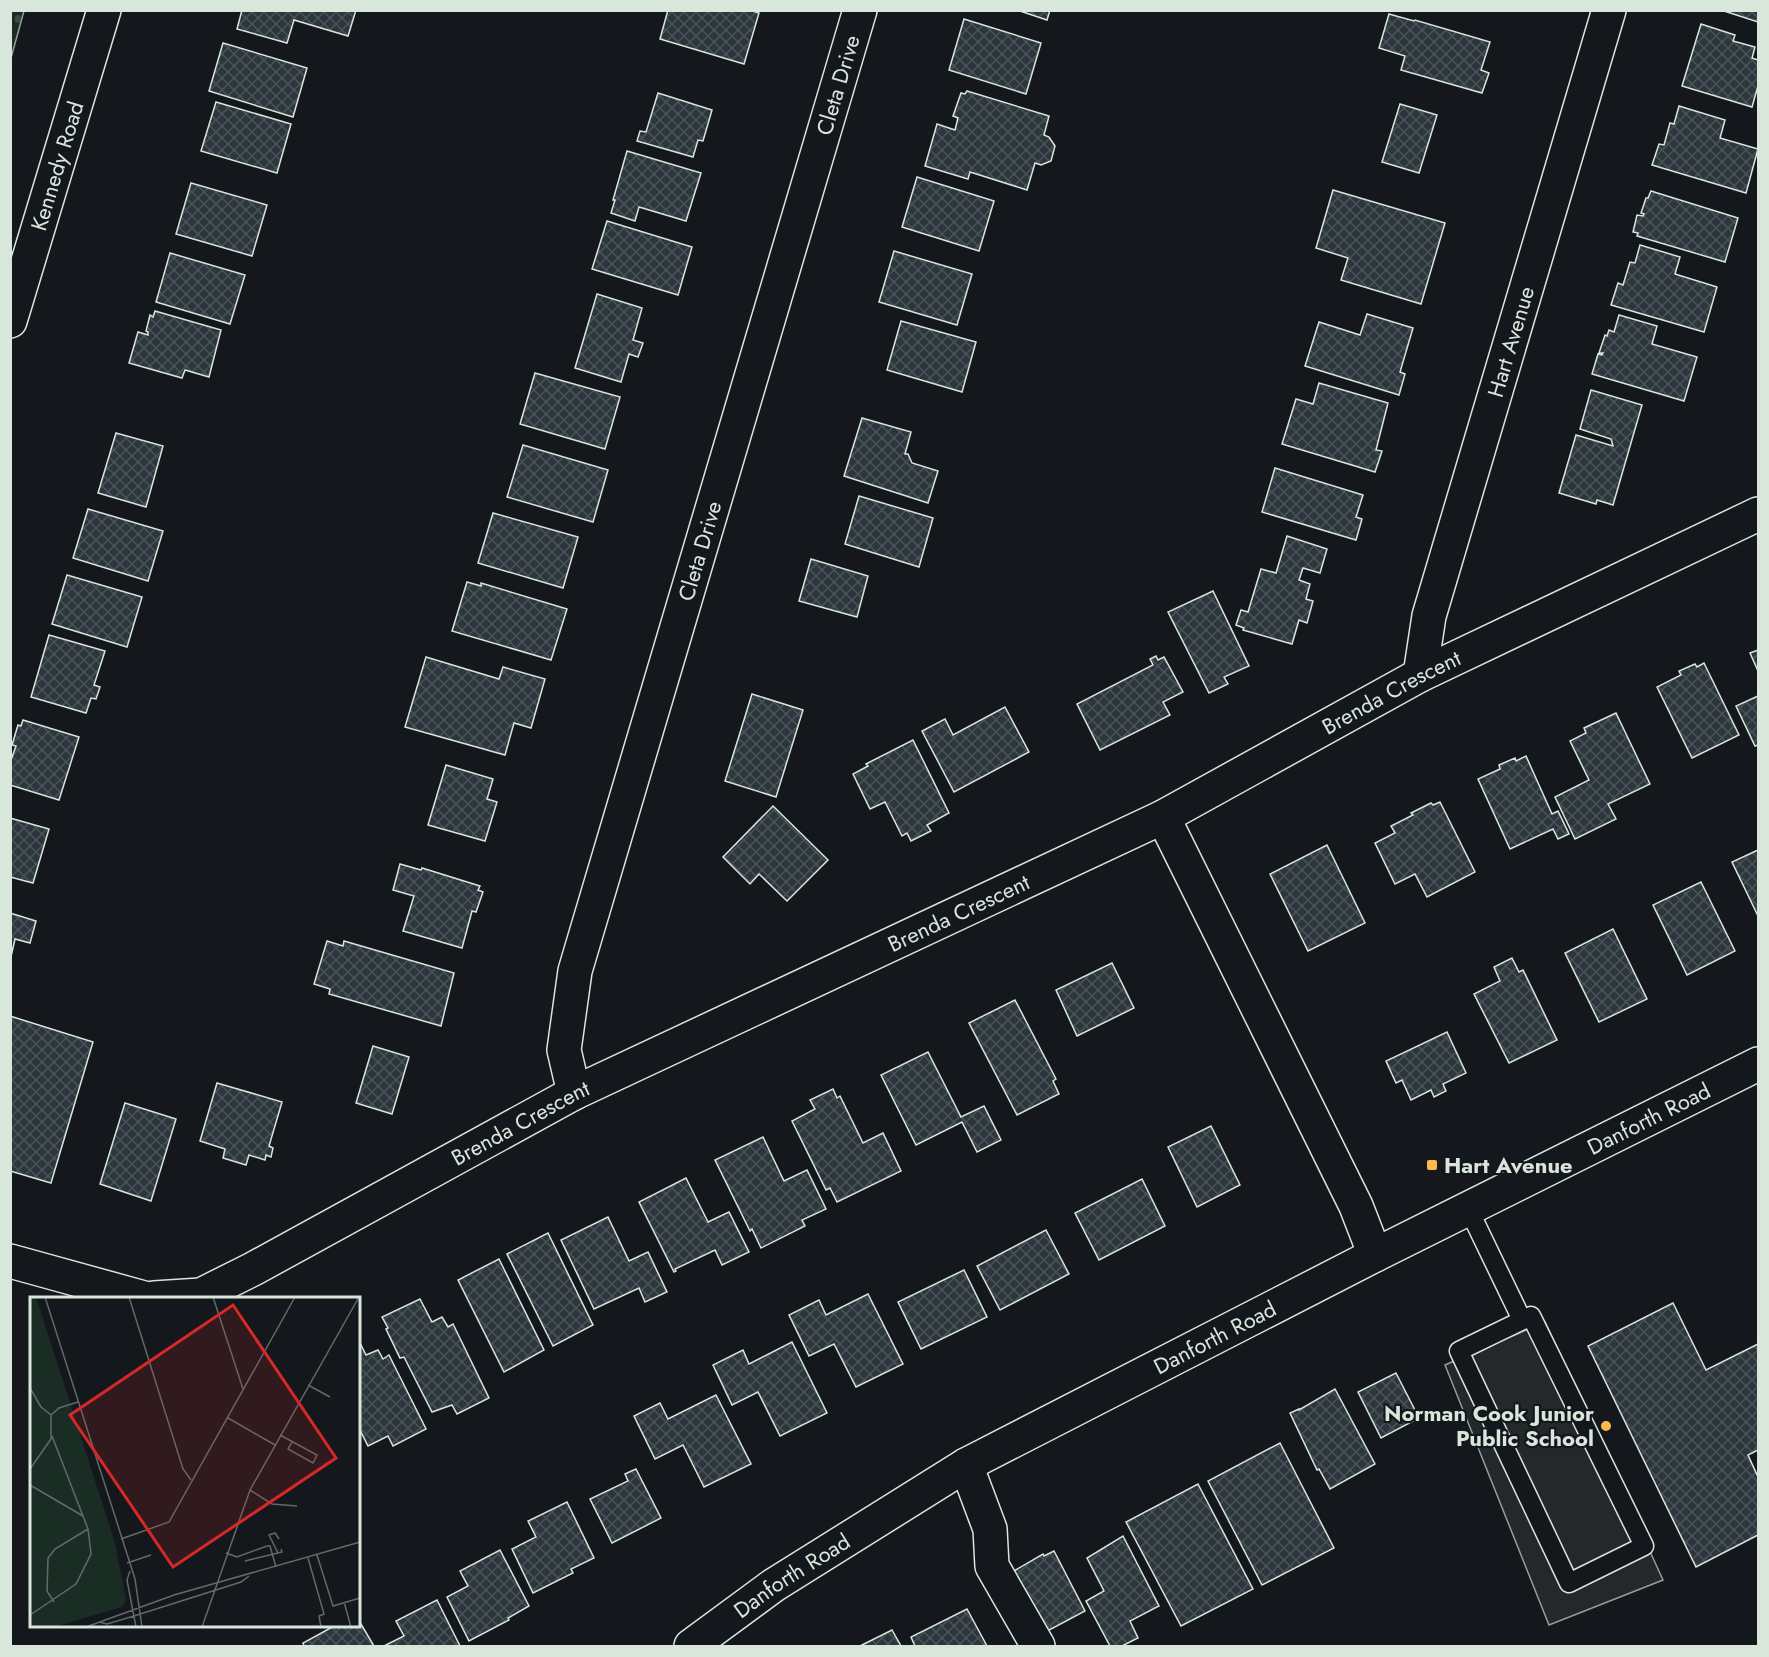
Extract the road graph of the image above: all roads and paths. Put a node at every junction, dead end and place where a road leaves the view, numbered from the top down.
1 (104, 10) edge
2 (860, 10) edge
3 (1609, 10) edge
4 (10, 321) edge
5 (1758, 514) edge
6 (1420, 675) junction
7 (1163, 817) junction
8 (1758, 1064) edge
9 (574, 1093) junction
10 (1468, 1208) junction
11 (1375, 1255) junction
12 (10, 1261) edge
13 (137, 1297) edge
14 (178, 1297) edge
15 (1522, 1320) junction
16 (966, 1465) junction
17 (691, 1647) edge
18 (1038, 1647) edge

1 - 4 street, Kennedy Road
2 - 9 street, Cleta Drive
3 - 6 street, Hart Avenue
5 - 6 street, Brenda Crescent
6 - 7 street, Brenda Crescent
7 - 9 street, Brenda Crescent
7 - 11 street
8 - 10 street, Danforth Road
9 - 14 street, Brenda Crescent
10 - 11 street, Danforth Road
10 - 15 lane
11 - 16 street, Danforth Road
12 - 13 street
15 - 15 lane
16 - 17 street, Danforth Road
16 - 18 street

